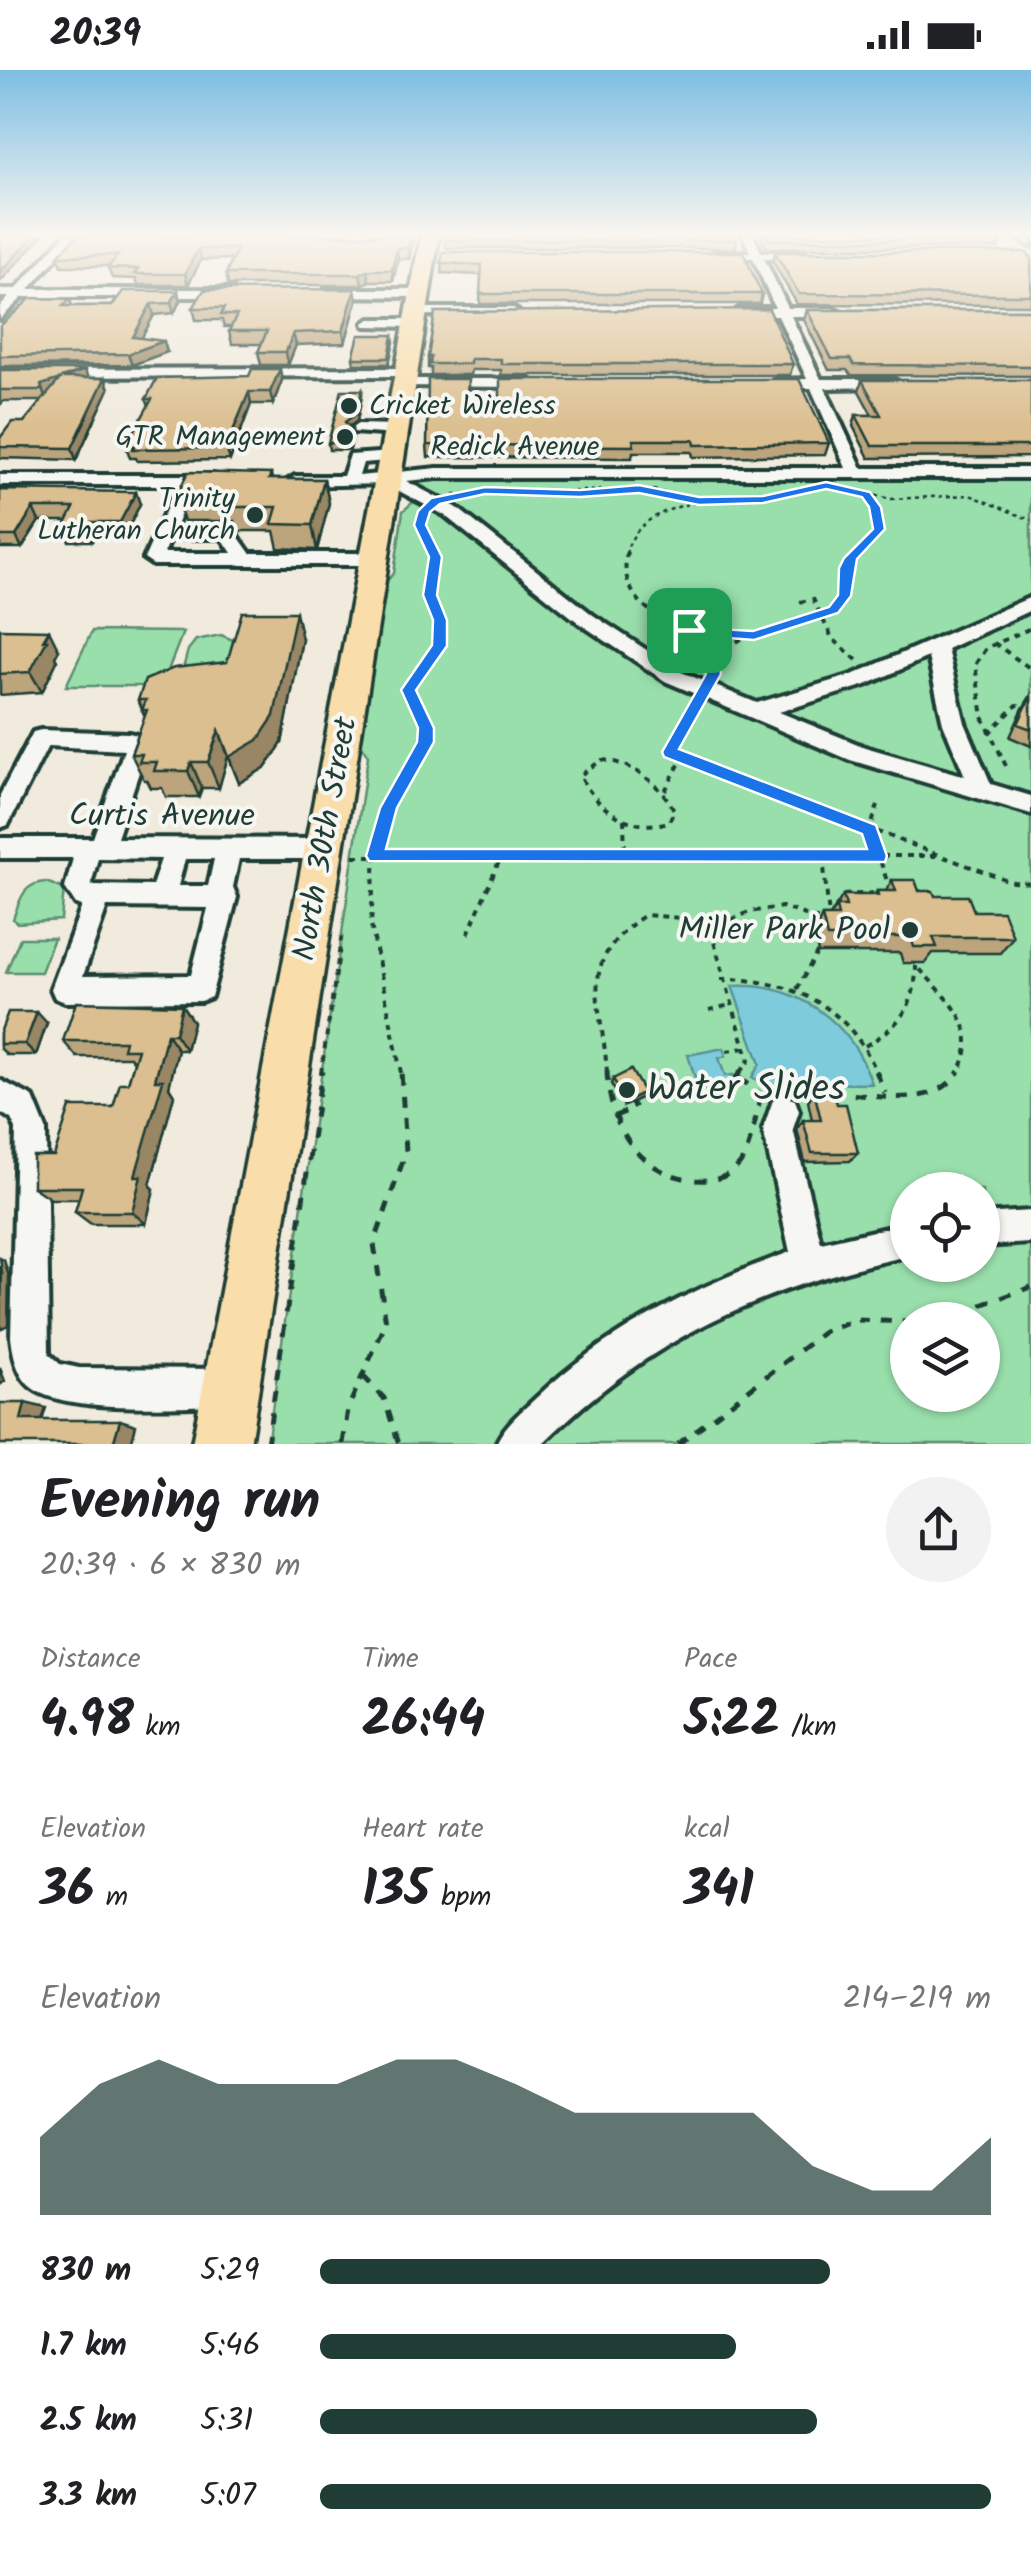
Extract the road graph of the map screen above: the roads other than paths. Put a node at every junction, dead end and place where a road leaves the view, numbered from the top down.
1 (354, 299) edge
2 (421, 299) edge
3 (777, 299) edge
4 (418, 310) junction
5 (536, 312) edge
6 (726, 312) edge
7 (783, 312) junction
8 (840, 312) edge
9 (370, 323) dead end
10 (0, 373) edge
11 (405, 381) junction
12 (547, 383) edge
13 (912, 383) edge
14 (758, 384) edge
15 (816, 384) junction
16 (362, 388) edge
17 (358, 429) dead end
18 (397, 430) junction
19 (377, 472) junction
20 (1031, 474) edge
21 (0, 480) edge
22 (187, 480) junction
23 (223, 480) edge
24 (278, 480) edge
25 (854, 481) junction
26 (164, 533) junction
27 (241, 559) junction
28 (374, 559) junction
29 (1031, 603) edge
30 (936, 646) junction
31 (753, 712) junction
32 (982, 791) junction
33 (1031, 806) edge
34 (0, 818) edge
35 (0, 848) edge
36 (95, 848) junction
37 (176, 848) junction
38 (229, 849) junction
39 (339, 853) junction
40 (98, 896) junction
41 (162, 896) junction
42 (224, 896) junction
43 (0, 1095) edge
44 (772, 1102) road end
45 (1031, 1227) edge
46 (1000, 1229) edge
47 (890, 1243) edge
48 (809, 1262) junction
49 (230, 1387) junction
50 (221, 1444) edge
51 (515, 1444) edge

1 - 4 street
2 - 4 highway, North 30th Street
3 - 7 street
4 - 5 street
4 - 9 street
4 - 11 highway, North 30th Street
6 - 7 street
7 - 8 street
7 - 15 street
10 - 11 street
11 - 12 street
11 - 16 street
11 - 18 highway, North 30th Street
13 - 15 street
14 - 15 street
15 - 25 street
17 - 18 street
18 - 19 highway, North 30th Street
19 - 24 street, Redick Avenue
19 - 25 street, Redick Avenue
19 - 28 highway, North 30th Street
19 - 31 street
20 - 25 street, Redick Avenue
21 - 22 street
22 - 23 street
22 - 26 street
26 - 27 street
26 - 27 street
27 - 28 street
28 - 39 highway, North 30th Street
29 - 30 street
30 - 31 street
30 - 32 street
31 - 32 street
32 - 33 street
34 - 36 street
35 - 36 street, Curtis Avenue
36 - 37 street, Curtis Avenue
36 - 40 street
37 - 38 street, Curtis Avenue
37 - 41 street
38 - 39 street, Curtis Avenue
38 - 42 street
39 - 49 highway, North 30th Street
40 - 41 street
40 - 42 street
41 - 42 street
43 - 49 street
44 - 48 street
45 - 46 street
47 - 48 street
48 - 51 street
49 - 50 highway, North 30th Street

